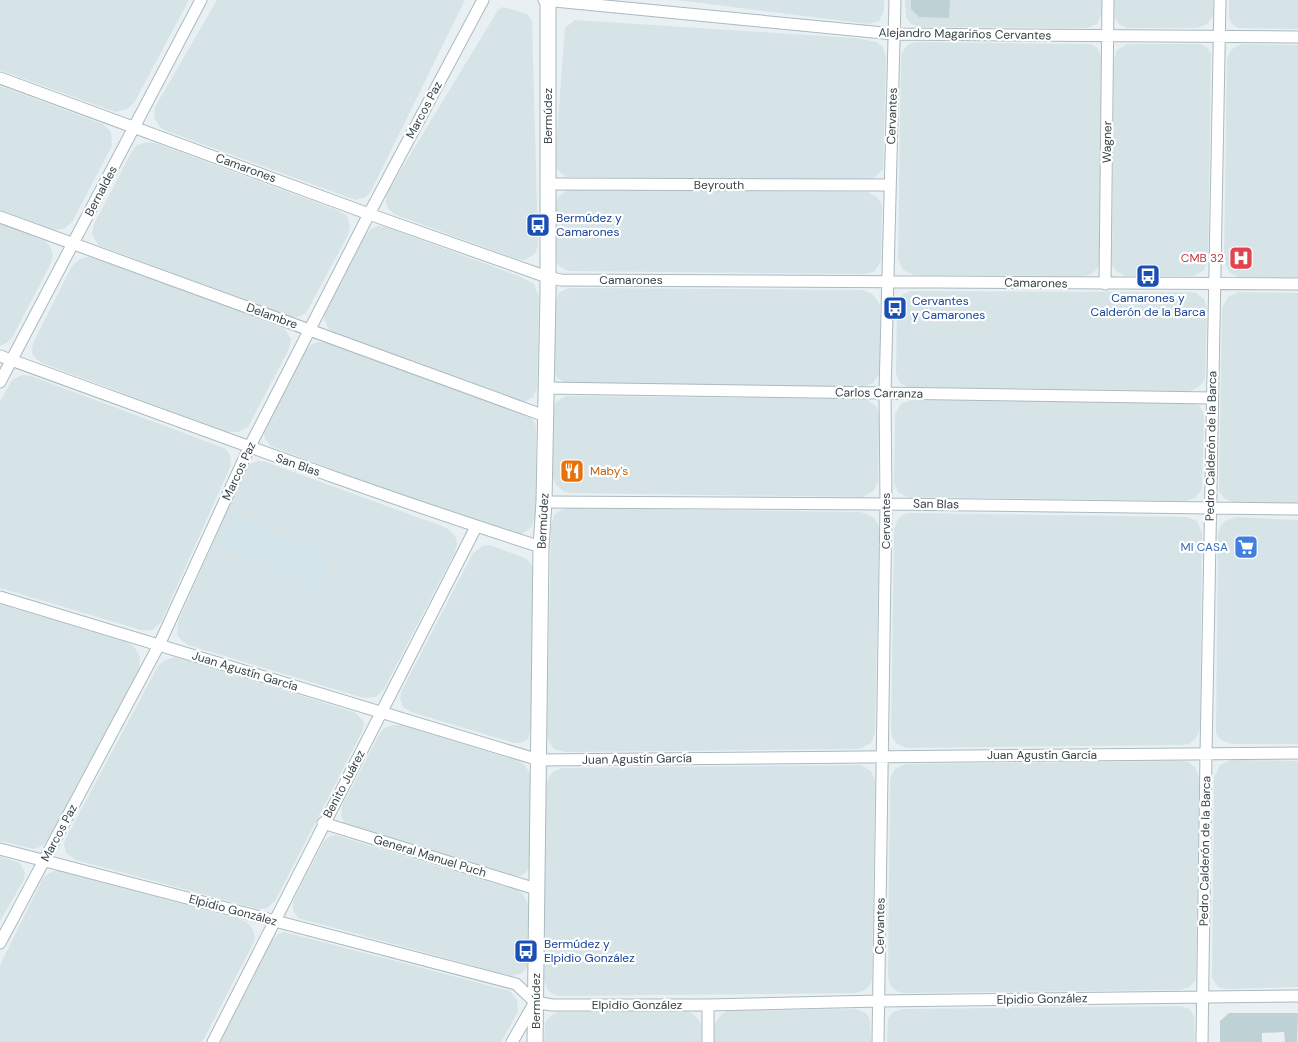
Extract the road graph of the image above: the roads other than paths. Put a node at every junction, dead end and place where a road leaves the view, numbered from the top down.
1 (202, 0) edge
2 (482, 0) edge
3 (547, 0) edge
4 (894, 0) edge
5 (1108, 0) edge
6 (1220, 0) edge
7 (894, 34) junction
8 (1108, 36) junction
9 (1219, 37) junction
10 (1298, 37) edge
11 (0, 78) edge
12 (134, 127) junction
13 (548, 184) junction
14 (890, 185) junction
15 (369, 214) junction
16 (0, 217) edge
17 (73, 244) junction
18 (548, 277) junction
19 (888, 282) junction
20 (1105, 284) junction
21 (1214, 284) junction
22 (1298, 284) edge
23 (309, 330) junction
24 (0, 356) edge
25 (12, 360) junction
26 (0, 382) edge
27 (546, 388) junction
28 (885, 393) junction
29 (1212, 398) junction
30 (545, 416) junction
31 (249, 448) junction
32 (544, 502) junction
33 (886, 504) junction
34 (1210, 508) junction
35 (1298, 509) edge
36 (476, 527) junction
37 (541, 547) junction
38 (0, 597) edge
39 (160, 645) junction
40 (382, 712) junction
41 (1298, 753) edge
42 (1206, 754) junction
43 (882, 756) junction
44 (539, 760) junction
45 (324, 823) junction
46 (0, 849) edge
47 (45, 861) junction
48 (536, 889) junction
49 (275, 921) junction
50 (0, 944) edge
51 (1298, 996) edge
52 (1203, 998) junction
53 (880, 1001) junction
54 (535, 1002) junction
55 (708, 1005) junction
56 (213, 1042) edge
57 (512, 1042) edge
58 (535, 1042) edge
59 (708, 1042) edge
60 (878, 1042) edge
61 (1202, 1042) edge

1 - 12 street, Bernaldes
2 - 15 street, Marcos Paz
3 - 7 street, Alejandro Magariños Cervantes
3 - 13 street, Bermúdez
4 - 7 street, Cervantes
5 - 8 street, Wagner
6 - 9 street, Pedro Calderón de la Barca
7 - 8 street, Alejandro Magariños Cervantes
7 - 14 street, Cervantes
8 - 9 street, Alejandro Magariños Cervantes
8 - 20 street, Wagner
9 - 10 street, Alejandro Magariños Cervantes
9 - 21 street, Pedro Calderón de la Barca
11 - 12 street, Camarones
12 - 15 street, Camarones
12 - 17 street, Bernaldes
13 - 14 street, Beyrouth
13 - 18 street, Bermúdez
14 - 19 street, Cervantes
15 - 18 street, Camarones
15 - 23 street, Marcos Paz
16 - 17 street, Delambre
17 - 23 street, Delambre
17 - 25 street, Bernaldes
18 - 19 street, Camarones
18 - 27 street, Bermúdez
19 - 20 street, Camarones
19 - 28 street, Cervantes
20 - 21 street, Camarones
21 - 22 street, Camarones
21 - 29 street, Pedro Calderón de la Barca
23 - 30 street, Delambre
23 - 31 street, Marcos Paz
24 - 25 street, San Blas
25 - 26 street, Bernaldes
25 - 31 street, San Blas
27 - 28 street, Carlos Carranza
27 - 30 street, Bermúdez
28 - 29 street, Carlos Carranza
28 - 33 street, Cervantes
29 - 34 street, Pedro Calderón de la Barca
30 - 32 street, Bermúdez
31 - 36 street, San Blas
31 - 39 street, Marcos Paz
32 - 33 street, San Blas
32 - 37 street, Bermúdez
33 - 34 street, San Blas
33 - 43 street, Cervantes
34 - 35 street, San Blas
34 - 42 street, Pedro Calderón de la Barca
36 - 37 street, San Blas
36 - 40 street, Benito Juárez
37 - 44 street, Bermúdez
38 - 39 street, Juan Agustín García
39 - 40 street, Juan Agustín García
39 - 47 street, Marcos Paz
40 - 44 street, Juan Agustín García
40 - 45 street, Benito Juárez
41 - 42 street, Juan Agustín García
42 - 43 street, Juan Agustín García
42 - 52 street, Pedro Calderón de la Barca
43 - 44 street, Juan Agustín García
43 - 53 street, Cervantes
44 - 48 street, Bermúdez
45 - 48 street, General Manuel Puch
45 - 49 street, Benito Juárez
46 - 47 street, Elpidio González
47 - 49 street, Elpidio González
47 - 50 street, Marcos Paz
48 - 54 street, Bermúdez
49 - 54 street, Elpidio González
49 - 56 street, Benito Juárez
51 - 52 street, Elpidio González
52 - 53 street, Elpidio González
52 - 61 street, Pedro Calderón de la Barca
53 - 55 street, Elpidio González
53 - 60 street, Cervantes
54 - 55 street, Elpidio González
54 - 57 street
54 - 58 street, Bermúdez
55 - 59 street

